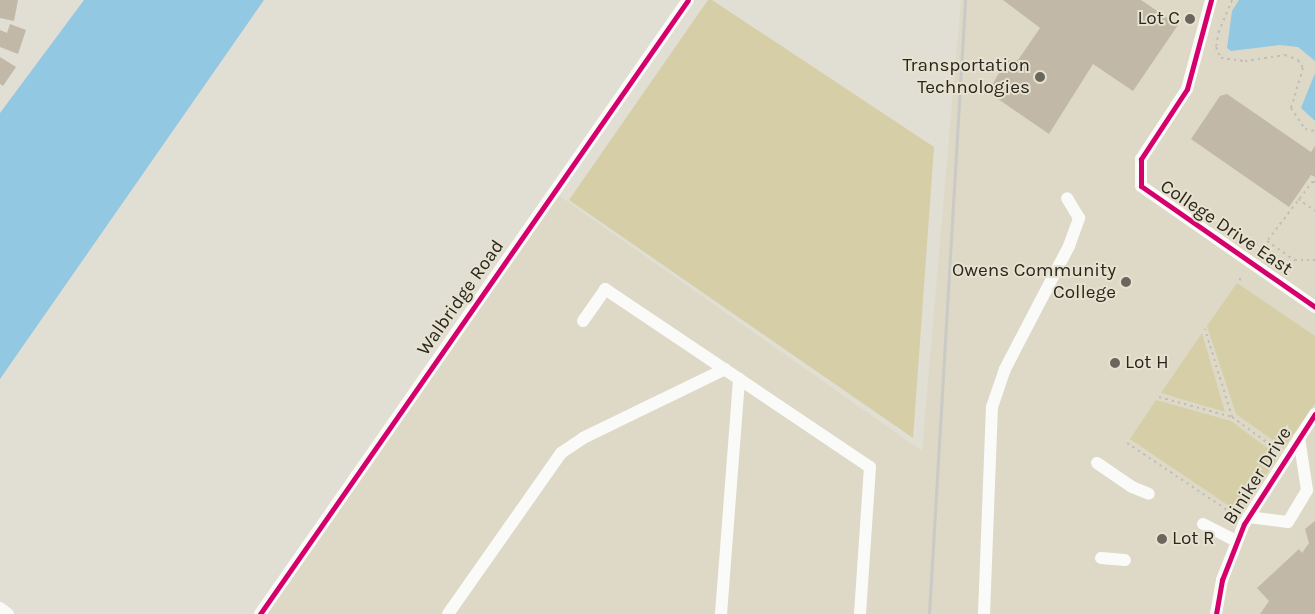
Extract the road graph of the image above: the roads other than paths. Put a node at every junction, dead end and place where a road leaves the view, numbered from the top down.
1 (688, 0) edge
2 (1211, 0) edge
3 (1067, 198) dead end
4 (1313, 301) edge
5 (583, 321) dead end
6 (725, 369) junction
7 (739, 379) junction
8 (1315, 414) edge
9 (1299, 438) junction
10 (1097, 464) dead end
11 (1149, 494) dead end
12 (1246, 520) junction
13 (1203, 524) dead end
14 (1235, 540) junction
15 (1101, 558) dead end
16 (1125, 560) dead end
17 (0, 608) edge
18 (8, 614) edge
19 (260, 614) edge
20 (448, 614) edge
21 (721, 614) edge
22 (860, 614) edge
23 (984, 614) edge
24 (1216, 614) edge

1 - 19 street, Walbridge Road
2 - 4 street, College Drive East
3 - 23 street
5 - 6 street
6 - 7 street
6 - 20 street
7 - 21 street
7 - 22 street
8 - 9 street, Biniker Drive
9 - 12 street, Biniker Drive
9 - 12 street
10 - 11 street
12 - 14 street, Biniker Drive
13 - 14 street
14 - 24 street, Biniker Drive
15 - 16 street
17 - 18 street

